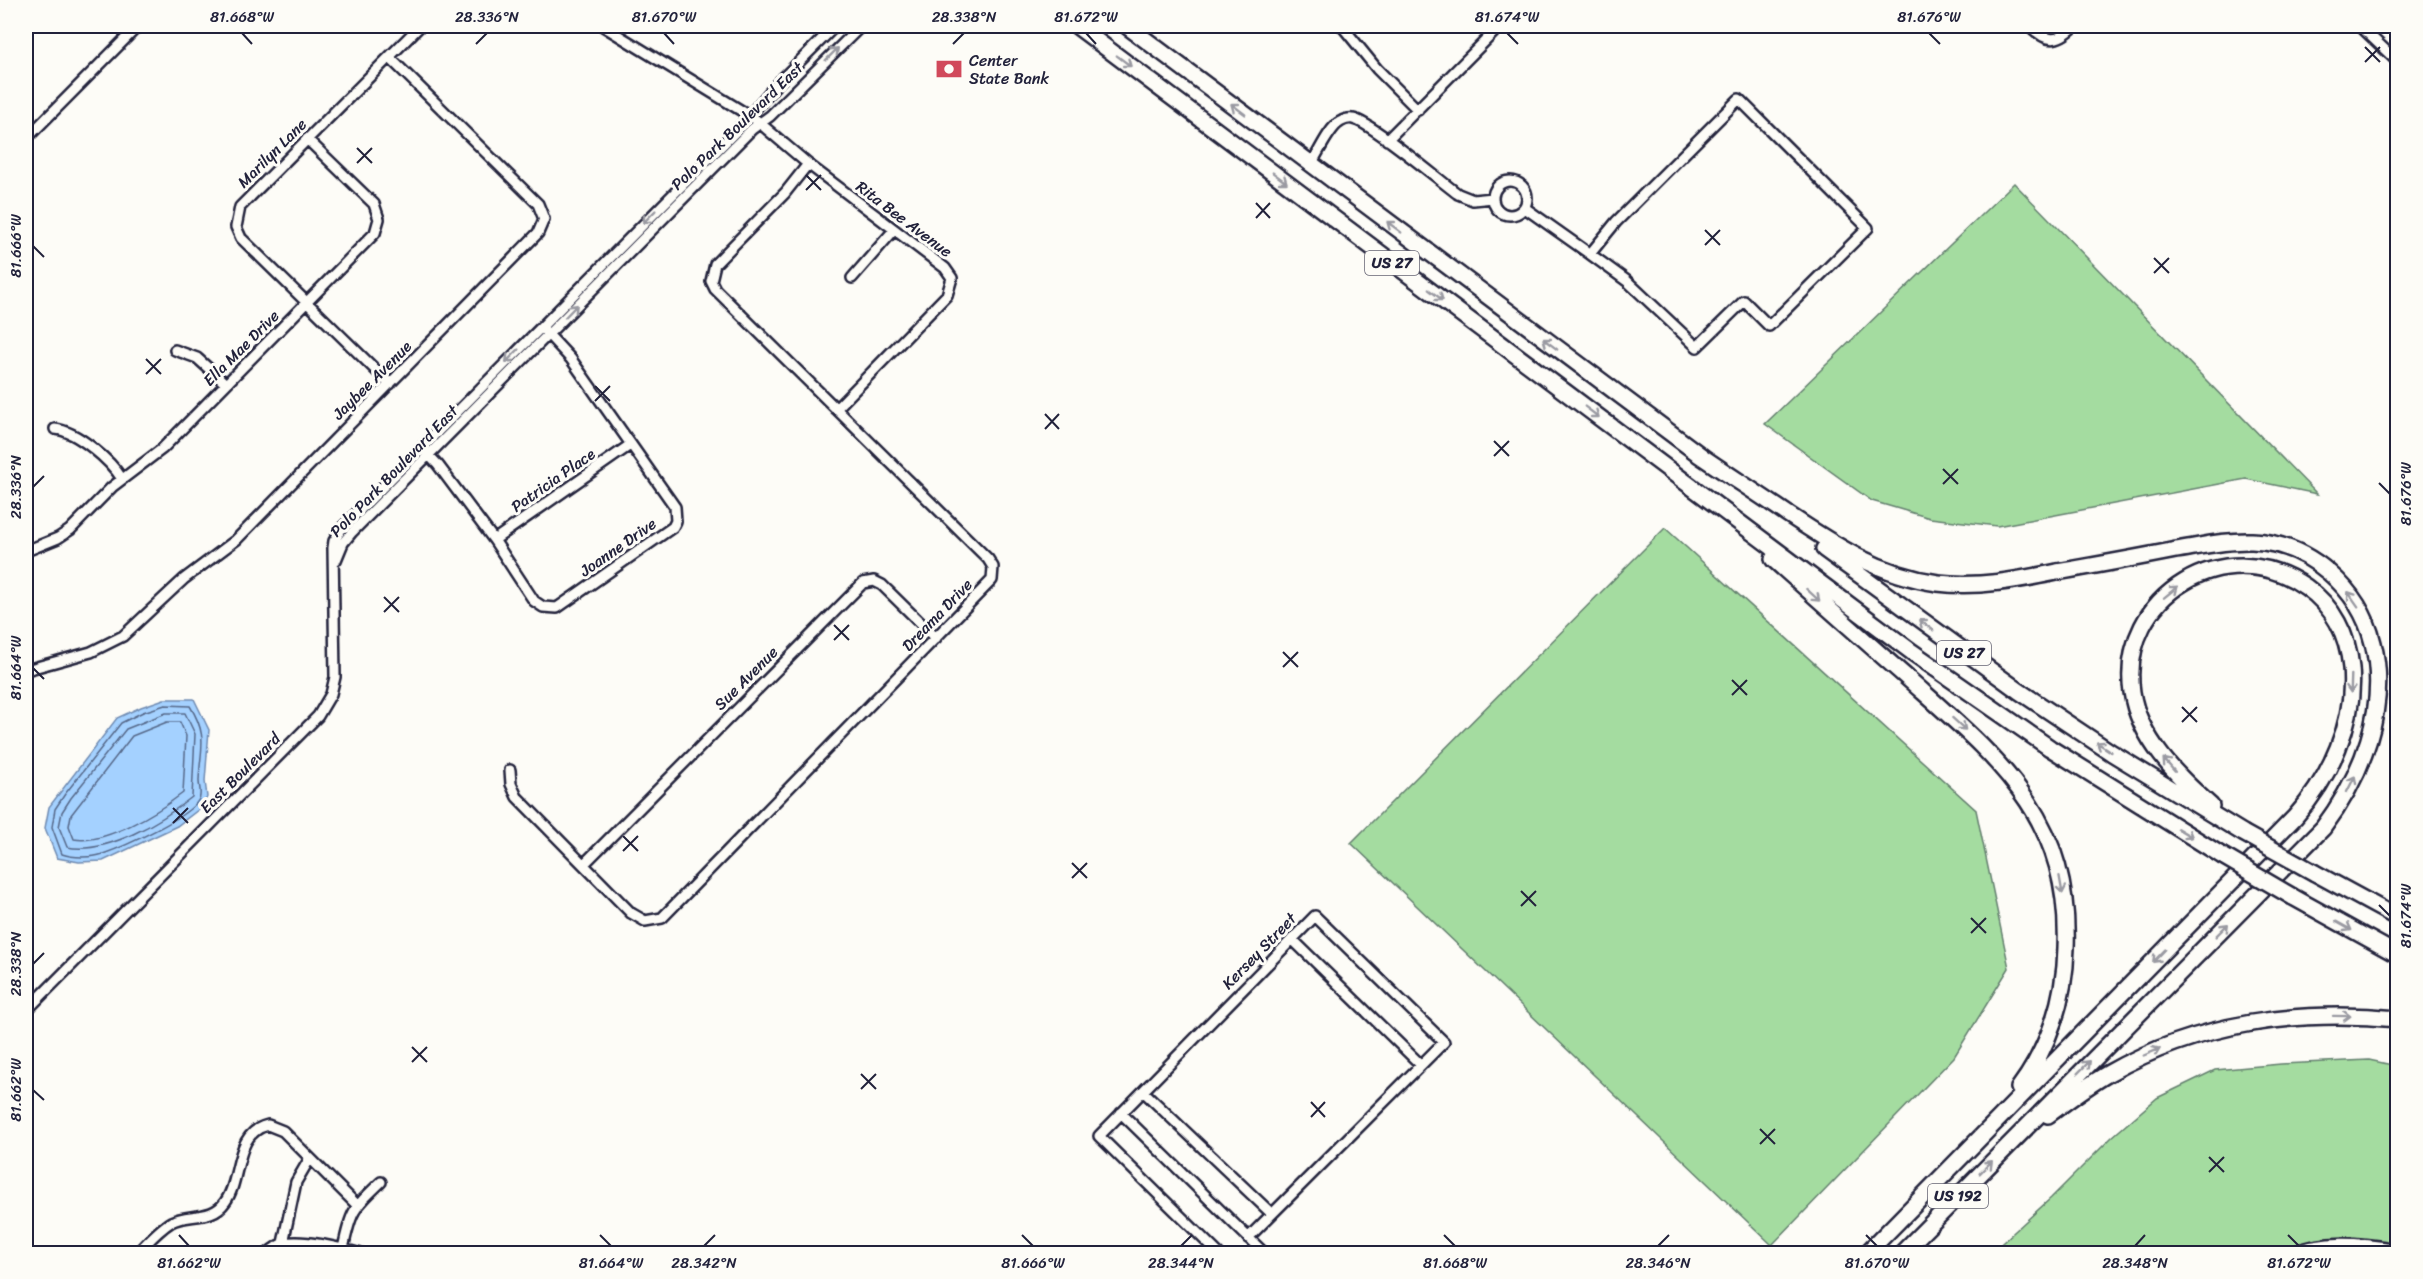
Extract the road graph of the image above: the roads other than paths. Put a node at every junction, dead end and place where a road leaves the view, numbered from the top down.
1 (138, 26) edge
2 (420, 26) edge
3 (603, 26) edge
4 (835, 26) edge
5 (861, 26) edge
6 (1077, 26) edge
7 (1127, 26) edge
8 (1342, 26) edge
9 (1500, 26) edge
10 (2030, 26) edge
11 (2075, 26) edge
12 (2360, 26) edge
13 (389, 57) junction
14 (2397, 62) edge
15 (1418, 110) junction
16 (754, 119) junction
17 (26, 139) edge
18 (307, 139) junction
19 (1387, 140) junction
20 (808, 164) junction
21 (1311, 164) junction
22 (1493, 198) junction
23 (1525, 208) junction
24 (894, 230) junction
25 (1590, 254) junction
26 (852, 278) dead end
27 (307, 303) junction
28 (541, 327) junction
29 (548, 334) junction
30 (175, 350) dead end
31 (226, 384) junction
32 (390, 384) junction
33 (836, 409) junction
34 (55, 429) dead end
35 (630, 445) junction
36 (421, 447) junction
37 (1698, 454) junction
38 (429, 455) junction
39 (122, 479) junction
40 (1707, 499) junction
41 (494, 540) junction
42 (26, 551) edge
43 (334, 568) junction
44 (936, 638) junction
45 (26, 670) edge
46 (510, 771) dead end
47 (2243, 833) junction
48 (584, 864) junction
49 (2397, 918) edge
50 (1292, 939) junction
51 (2397, 955) edge
52 (26, 1011) edge
53 (2397, 1019) edge
54 (1421, 1065) junction
55 (1143, 1091) junction
56 (1121, 1113) junction
57 (2014, 1139) junction
58 (1966, 1153) junction
59 (310, 1158) junction
60 (381, 1182) dead end
61 (357, 1205) junction
62 (1272, 1214) junction
63 (1248, 1238) junction
64 (283, 1244) junction
65 (343, 1249) junction
66 (2397, 1249) edge
67 (136, 1254) edge
68 (267, 1254) edge
69 (361, 1254) edge
70 (1219, 1254) edge
71 (1264, 1254) edge
72 (1866, 1254) edge
73 (1901, 1254) edge
74 (2289, 1254) edge

1 - 17 street
2 - 13 street, Marilyn Lane
3 - 16 street, Rita Bee Avenue
4 - 16 street, Polo Park Boulevard East
16 -> 5 street, Polo Park Boulevard East
6 -> 40 highway, US 27
21 -> 7 highway, US 27
8 - 15 street
9 - 15 street
10 - 11 street
12 - 14 street
13 - 18 street, Marilyn Lane
13 - 32 street, Jaybee Avenue
15 - 19 street
16 - 20 street, Rita Bee Avenue
16 -> 28 street, Polo Park Boulevard East
29 -> 16 street, Polo Park Boulevard East
18 - 27 street, Marilyn Lane
18 - 27 street, Ella Mae Drive
19 - 21 street
19 - 22 street
20 - 24 street, Rita Bee Avenue
20 - 33 street, Dreama Drive
37 -> 21 highway, US 27
22 - 23 street
22 - 23 street
23 - 25 street
24 - 26 street
24 - 33 street, Rita Bee Avenue
25 - 25 street
27 - 31 street, Ella Mae Drive
27 - 32 street, Marilyn Lane
28 - 29 street, Joanne Drive
28 -> 36 street, Polo Park Boulevard East
29 - 35 street, Joanne Drive
29 - 38 street, Polo Park Boulevard East
30 - 31 street
31 - 39 street, Ella Mae Drive
32 - 45 street, Jaybee Avenue
33 - 44 street, Dreama Drive
34 - 39 street
35 - 41 street, Patricia Place
35 - 41 street, Joanne Drive
36 - 38 street, Joanne Drive
36 - 43 street, Polo Park Boulevard East
47 -> 37 highway, US 27
57 -> 37 highway
38 - 41 street, Joanne Drive
38 - 43 street, Polo Park Boulevard East
39 - 42 street, Ella Mae Drive
40 -> 51 highway, US 27, bridge
40 -> 58 highway
43 - 52 street, East Boulevard
44 - 48 street, Sue Avenue
44 - 48 street, Dreama Drive
46 - 48 street, Dreama Drive
47 - 49 highway, US 27, bridge
47 -> 58 highway
50 - 54 street
50 - 54 street, Kersey Street
50 - 55 street, Kersey Street
57 -> 53 highway
54 - 62 street, Kersey Street
55 - 56 street, Kersey Street
55 - 62 street
56 - 63 street
56 - 70 street, Kersey Street
73 -> 57 highway, US 192
58 - 72 highway, US 192
59 - 61 street
59 - 64 street
59 - 67 street
60 - 61 street
61 - 65 street
62 - 63 street, Kersey Street
63 - 71 street
64 - 65 street
64 - 68 street
65 - 69 street
66 - 74 street

